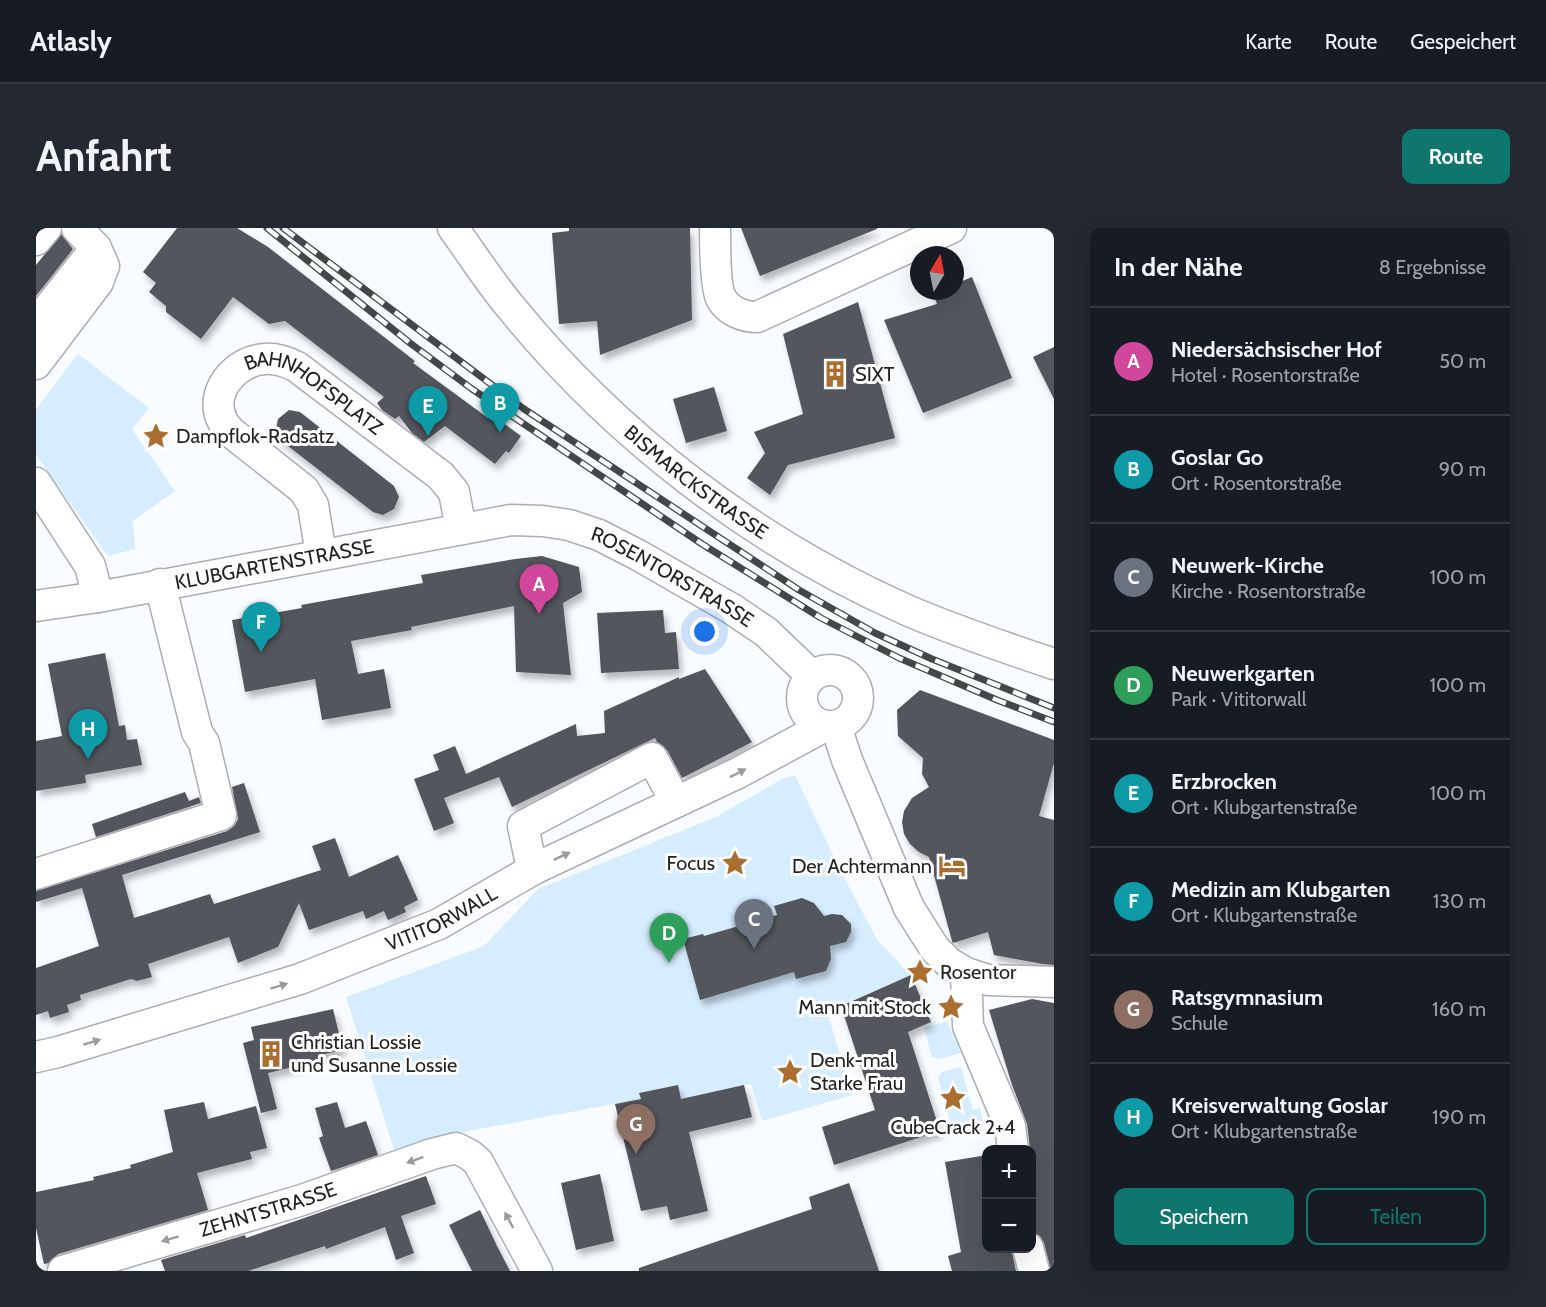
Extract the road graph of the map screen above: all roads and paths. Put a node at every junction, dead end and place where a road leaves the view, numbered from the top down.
1 (46, 228) edge
2 (454, 228) edge
3 (715, 228) edge
4 (951, 228) edge
5 (87, 238) edge
6 (36, 240) edge
7 (36, 324) edge
8 (36, 364) edge
9 (36, 483) edge
10 (511, 520) joint
11 (461, 529) junction
12 (321, 554) junction
13 (160, 585) junction
14 (98, 597) junction
15 (36, 606) edge
16 (1007, 647) junction
17 (1054, 657) edge
18 (1054, 664) edge
19 (812, 676) junction
20 (830, 726) junction
21 (676, 802) junction
22 (534, 869) junction
23 (36, 874) edge
24 (966, 973) junction
25 (1054, 982) edge
26 (36, 1057) edge
27 (1012, 1145) edge
28 (1029, 1253) edge
29 (63, 1271) edge
30 (537, 1271) edge
31 (1034, 1271) edge

1 - 6 street
2 - 16 street, BISMARCKSTRASSE
3 - 4 street
5 - 7 street
5 - 8 street
9 - 14 street
10 - 11 street, KLUBGARTENSTRASSE
10 - 19 street, ROSENTORSTRASSE
11 - 12 street, KLUBGARTENSTRASSE
11 - 12 street, BAHNHOFSPLATZ
12 - 13 street, KLUBGARTENSTRASSE
13 - 14 street, KLUBGARTENSTRASSE
13 - 23 street
14 - 15 street, KLUBGARTENSTRASSE
16 - 17 street, BISMARCKSTRASSE
16 - 18 street, BISMARCKSTRASSE
19 - 20 street
19 - 20 street
21 -> 20 street, VITITORWALL
20 - 24 street
22 -> 21 street, VITITORWALL
21 - 22 street
26 -> 22 street, VITITORWALL
24 - 25 street
24 - 27 street
28 - 31 street
30 -> 29 street, ZEHNTSTRASSE

